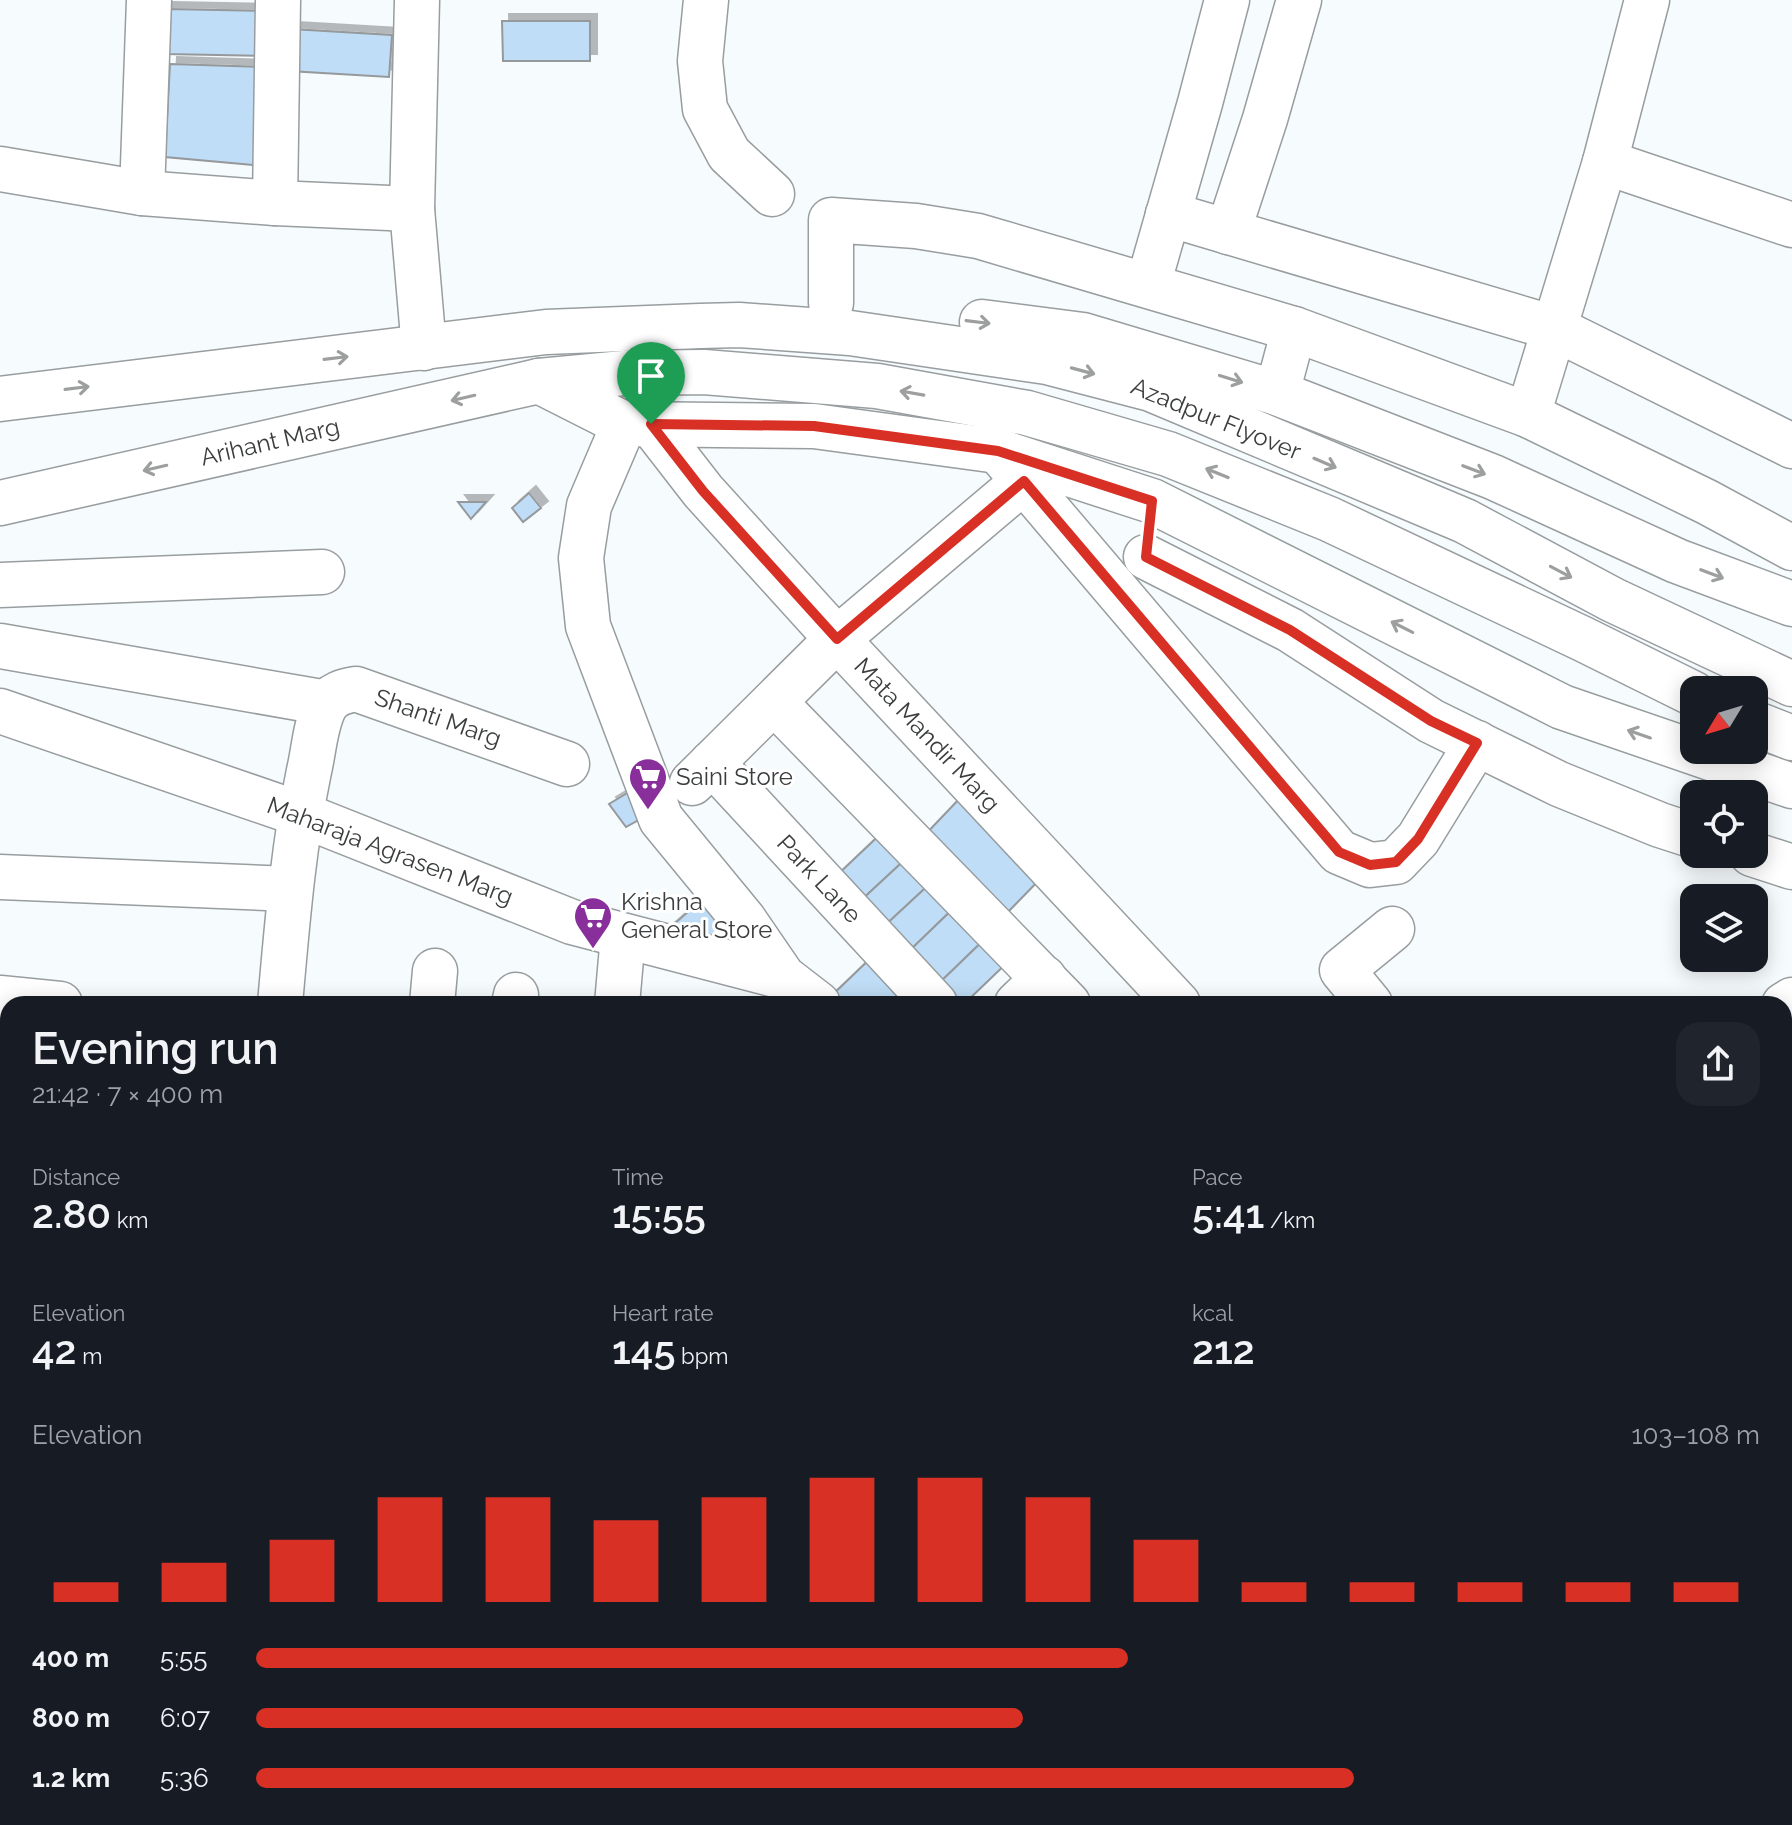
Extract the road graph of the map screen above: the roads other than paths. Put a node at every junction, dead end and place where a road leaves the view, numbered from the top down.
1 (149, 0) edge
2 (278, 0) edge
3 (417, 0) edge
4 (706, 0) edge
5 (1227, 0) edge
6 (1299, 0) edge
7 (1647, 0) edge
8 (1200, 103) junction
9 (1265, 119) junction
10 (1605, 162) junction
11 (0, 169) edge
12 (142, 193) junction
13 (772, 194) dead end
14 (275, 203) junction
15 (412, 209) junction
16 (1168, 214) junction
17 (1792, 225) edge
18 (1228, 232) junction
19 (1148, 285) junction
20 (831, 303) junction
21 (1554, 328) junction
22 (1294, 329) junction
23 (546, 332) junction
24 (424, 348) junction
25 (539, 381) junction
26 (1277, 393) junction
27 (0, 399) edge
28 (1528, 415) junction
29 (638, 424) junction
30 (1790, 438) edge
31 (1011, 466) junction
32 (1152, 501) junction
33 (0, 503) edge
34 (1792, 548) edge
35 (1146, 557) junction
36 (322, 572) dead end
37 (0, 585) edge
38 (1114, 586) junction
39 (1792, 604) edge
40 (837, 639) junction
41 (0, 646) edge
42 (1792, 684) edge
43 (1680, 687) edge
44 (774, 702) junction
45 (327, 703) junction
46 (0, 711) edge
47 (1768, 729) edge
48 (1792, 738) edge
49 (1477, 743) junction
50 (567, 764) dead end
51 (1792, 786) edge
52 (300, 814) junction
53 (1680, 831) edge
54 (1768, 859) edge
55 (1792, 867) edge
56 (0, 877) edge
57 (290, 889) junction
58 (1392, 929) dead end
59 (623, 936) junction
60 (796, 994) edge
61 (1043, 995) edge
62 (281, 996) edge
63 (618, 996) edge
64 (919, 996) edge
65 (1171, 996) edge
66 (1363, 996) edge

1 - 12 street
2 - 14 street
3 - 15 street
4 - 13 street
5 - 8 street
6 - 9 street
7 - 10 street
8 - 9 street
8 - 16 street
9 - 18 street
10 - 17 street
10 - 21 street
11 - 12 street
12 - 14 street
14 - 15 street
15 - 24 street
16 - 18 street
16 - 19 street
18 - 21 street
19 - 20 street
19 - 22 street
20 - 23 street
20 -> 26 street
21 - 28 street
21 - 30 street
22 - 26 street
22 - 28 street
23 - 24 street
23 -> 42 street, Azadpur Flyover
27 -> 24 street
25 - 29 street
25 -> 33 street, Arihant Marg
43 -> 25 street, Azadpur Flyover
26 -> 39 street
28 - 34 street
29 - 31 street
29 - 40 street, Mata Mandir Marg
29 - 60 street
31 - 32 street
31 - 38 street
31 - 40 street
32 - 35 street
51 -> 32 street
35 - 38 street
35 - 49 street
36 - 37 street
38 - 49 street
40 - 44 street
40 - 65 street, Mata Mandir Marg
41 - 45 street
44 - 61 street
44 - 64 street, Park Lane
45 - 50 street, Shanti Marg
45 - 52 street
46 - 52 street, Maharaja Agrasen Marg
47 - 48 street
49 - 53 street
52 - 57 street
52 - 59 street, Maharaja Agrasen Marg
54 - 55 street
56 - 57 street
57 - 62 street
58 - 66 street
59 - 60 street, Maharaja Agrasen Marg
59 - 63 street

